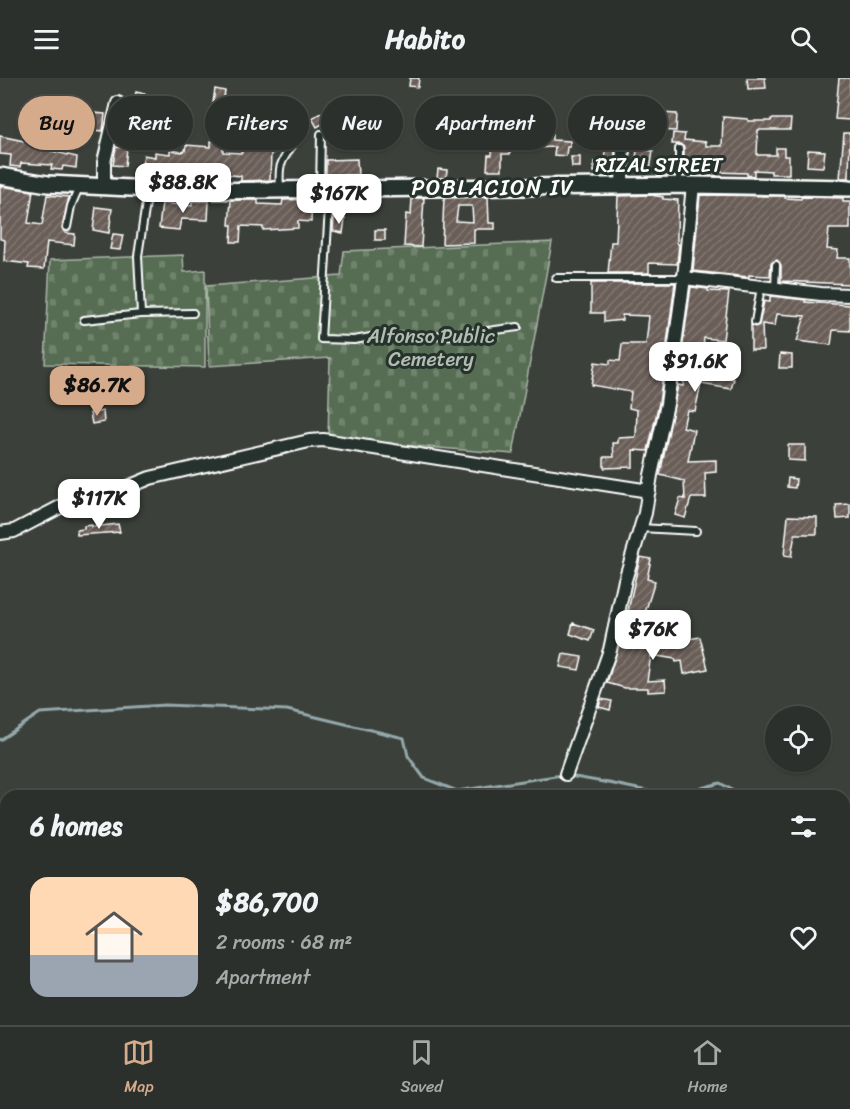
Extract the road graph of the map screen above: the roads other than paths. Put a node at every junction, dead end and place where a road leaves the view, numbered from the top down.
1 (679, 149) dead end
2 (108, 150) edge
3 (289, 150) edge
4 (322, 150) edge
5 (623, 150) edge
6 (0, 176) edge
7 (80, 184) junction
8 (686, 185) junction
9 (622, 186) junction
10 (104, 187) junction
11 (850, 188) edge
12 (148, 189) junction
13 (325, 189) junction
14 (280, 191) junction
15 (67, 227) dead end
16 (776, 265) dead end
17 (556, 278) dead end
18 (684, 278) junction
19 (760, 287) junction
20 (775, 289) junction
21 (850, 295) edge
22 (194, 313) dead end
23 (141, 314) junction
24 (84, 320) dead end
25 (754, 322) dead end
26 (518, 327) dead end
27 (648, 491) junction
28 (640, 528) junction
29 (696, 531) dead end
30 (0, 533) edge
31 (566, 774) dead end

1 - 8 lane
2 - 10 street
3 - 14 lane
4 - 13 lane
5 - 9 street
6 - 7 street, RIZAL STREET
7 - 10 street, RIZAL STREET
7 - 15 lane
8 - 9 street, RIZAL STREET
8 - 11 street, RIZAL STREET
8 - 18 street
9 - 13 street, RIZAL STREET
10 - 12 street, RIZAL STREET
12 - 14 street, RIZAL STREET
12 - 23 lane
13 - 14 street, RIZAL STREET
13 - 26 lane
16 - 20 lane
17 - 18 lane
18 - 19 street
18 - 27 street
19 - 20 street
19 - 25 lane
20 - 21 street
22 - 23 lane
23 - 24 lane
27 - 28 street
27 - 30 street
28 - 29 lane
28 - 31 street

